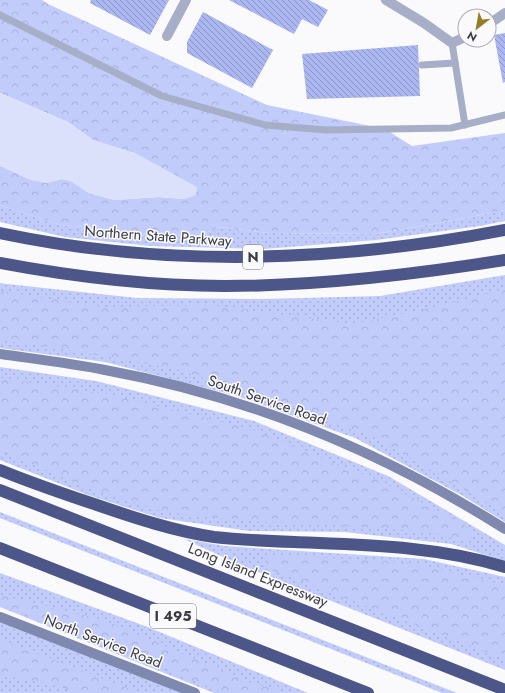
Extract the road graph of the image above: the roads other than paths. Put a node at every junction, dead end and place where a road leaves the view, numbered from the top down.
1 (186, 0) edge
2 (386, 0) edge
3 (0, 15) edge
4 (167, 36) dead end
5 (457, 40) edge
6 (452, 42) junction
7 (455, 63) junction
8 (422, 65) dead end
9 (505, 115) edge
10 (465, 125) junction
11 (505, 230) edge
12 (0, 233) edge
13 (505, 260) edge
14 (0, 263) edge
15 (0, 354) edge
16 (0, 470) edge
17 (0, 490) edge
18 (505, 529) edge
19 (0, 548) edge
20 (505, 566) edge
21 (0, 616) edge
22 (345, 684) junction
23 (505, 690) edge
24 (195, 693) edge
25 (355, 693) edge
26 (368, 693) edge

1 - 4 street
2 - 6 street
3 - 10 lane
5 - 6 street
6 - 7 lane
7 - 8 lane
7 - 10 lane
9 - 10 lane
11 - 12 highway, Northern State Parkway / N
13 - 14 highway, N
15 - 18 main road, South Service Road
16 - 20 highway
17 - 23 highway, Long Island Expressway
19 - 22 highway, I 495
21 - 24 main road, North Service Road
22 - 25 highway
22 - 26 highway, I 495

